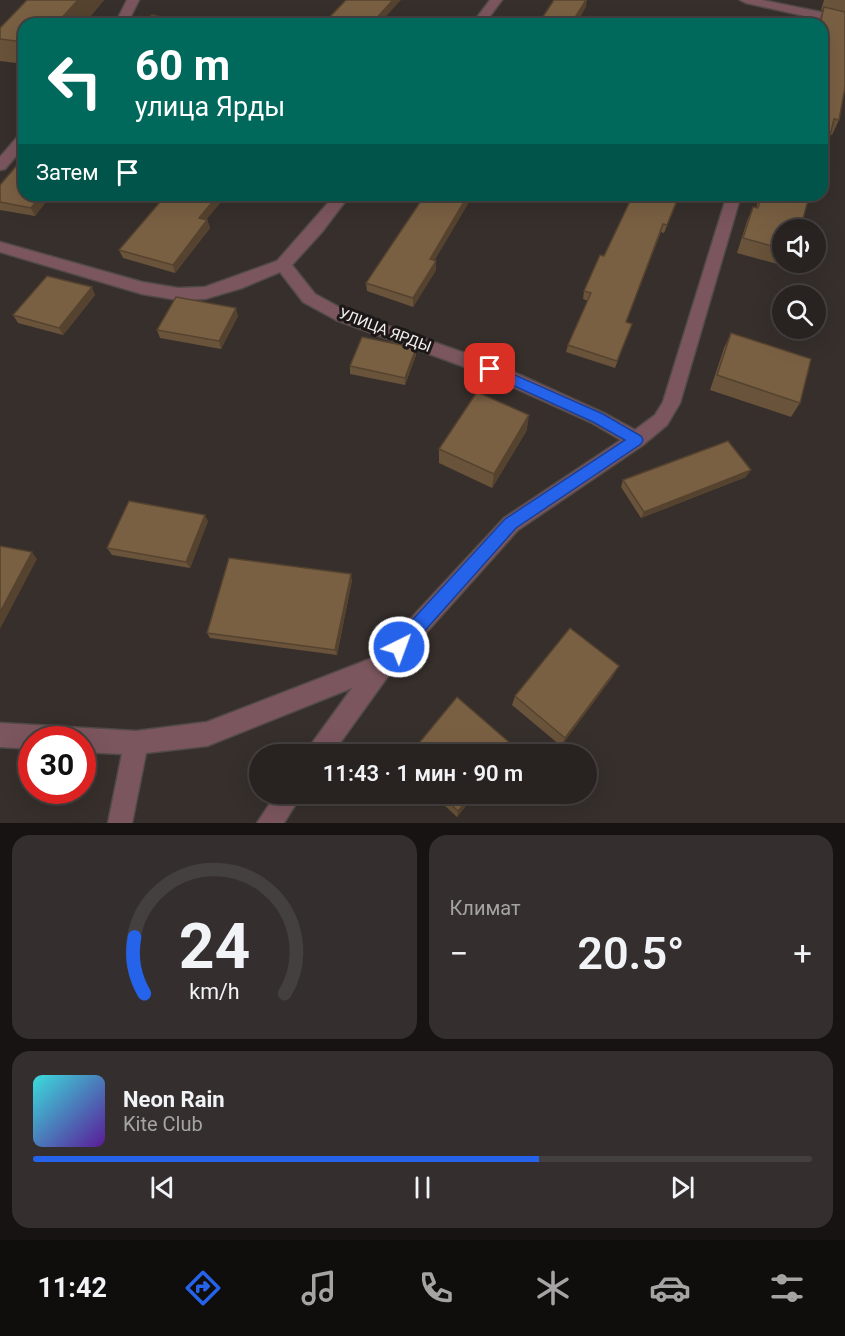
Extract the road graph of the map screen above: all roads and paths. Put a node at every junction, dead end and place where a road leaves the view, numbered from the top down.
1 (133, 0) edge
2 (496, 0) edge
3 (746, 0) edge
4 (793, 4) edge
5 (124, 18) edge
6 (482, 18) edge
7 (845, 21) edge
8 (18, 145) edge
9 (0, 166) edge
10 (338, 201) edge
11 (732, 201) edge
12 (0, 247) edge
13 (283, 265) junction
14 (636, 440) junction
15 (383, 664) junction
16 (0, 735) edge
17 (18, 736) edge
18 (96, 741) edge
19 (136, 742) junction
20 (325, 744) edge
21 (283, 804) edge
22 (120, 823) edge
23 (269, 823) edge

1 - 5 street
2 - 6 street
3 - 4 street
4 - 7 street
8 - 9 street
10 - 13 street
11 - 14 street
12 - 13 street
13 - 14 street, УЛИЦА ЯРДЫ
14 - 15 street
15 - 19 street
15 - 20 street
16 - 17 street
18 - 19 street
19 - 22 street
21 - 23 street

